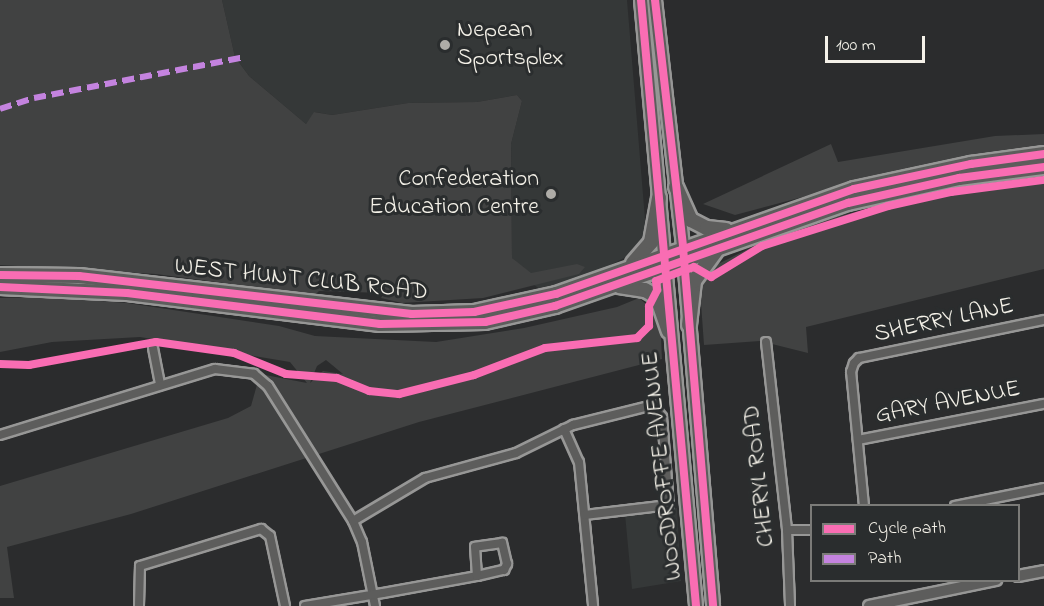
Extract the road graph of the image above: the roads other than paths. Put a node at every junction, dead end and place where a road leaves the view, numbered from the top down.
1 (641, 0) edge
2 (655, 0) edge
3 (660, 50) junction
4 (646, 52) junction
5 (1044, 154) edge
6 (1044, 167) edge
7 (676, 187) junction
8 (658, 198) junction
9 (731, 230) junction
10 (719, 248) junction
11 (683, 254) junction
12 (663, 261) junction
13 (629, 267) junction
14 (0, 275) edge
15 (617, 285) junction
16 (0, 287) edge
17 (1044, 320) edge
18 (689, 325) junction
19 (669, 331) junction
20 (766, 342) dead end
21 (153, 348) dead end
22 (160, 385) junction
23 (1044, 404) edge
24 (564, 429) junction
25 (0, 435) edge
26 (858, 440) junction
27 (1044, 488) edge
28 (864, 504) edge
29 (965, 504) edge
30 (585, 515) junction
31 (353, 521) junction
32 (705, 521) junction
33 (688, 522) junction
34 (787, 530) junction
35 (810, 530) edge
36 (1044, 571) edge
37 (477, 576) junction
38 (1020, 576) edge
39 (988, 582) edge
40 (372, 595) junction
41 (894, 604) edge
42 (139, 606) edge
43 (285, 606) edge
44 (305, 606) edge
45 (375, 606) edge
46 (593, 606) edge
47 (696, 606) edge
48 (704, 606) edge
49 (713, 606) edge
50 (790, 606) edge
51 (869, 606) edge

1 - 4 main road, WOODROFFE AVENUE
2 - 3 main road, WOODROFFE AVENUE
3 - 4 main road
3 - 7 main road, WOODROFFE AVENUE
4 - 8 main road, WOODROFFE AVENUE
5 - 9 main road, WEST HUNT CLUB ROAD
6 - 10 main road, WEST HUNT CLUB ROAD
7 - 9 main road
7 - 11 main road, WOODROFFE AVENUE
8 - 12 main road, WOODROFFE AVENUE
8 - 13 main road
9 - 11 main road, WEST HUNT CLUB ROAD
10 - 11 main road, WEST HUNT CLUB ROAD
10 - 18 main road
11 - 12 main road, WEST HUNT CLUB ROAD
11 - 18 main road, WOODROFFE AVENUE
12 - 13 main road, WEST HUNT CLUB ROAD
12 - 15 main road, WEST HUNT CLUB ROAD
12 - 19 main road, WOODROFFE AVENUE
13 - 14 main road, WEST HUNT CLUB ROAD
15 - 16 main road, WEST HUNT CLUB ROAD
15 - 19 main road
17 - 26 street, SHERRY LANE
18 - 32 main road, WOODROFFE AVENUE
19 - 33 main road, WOODROFFE AVENUE
20 - 34 street, CHERYL ROAD
21 - 22 street
22 - 25 street
22 - 31 street
23 - 26 street, GARY AVENUE
24 - 30 street
24 - 30 street
24 - 31 street
26 - 28 street, SHERRY LANE
27 - 29 street
30 - 46 street
31 - 40 street
32 - 33 main road
32 - 49 main road, WOODROFFE AVENUE
33 - 47 main road, WOODROFFE AVENUE
34 - 35 street
34 - 50 street, CHERYL ROAD
36 - 38 street
37 - 37 street
37 - 40 street
39 - 41 street
40 - 44 street
40 - 45 street
41 - 51 street
42 - 43 street
47 - 48 street

